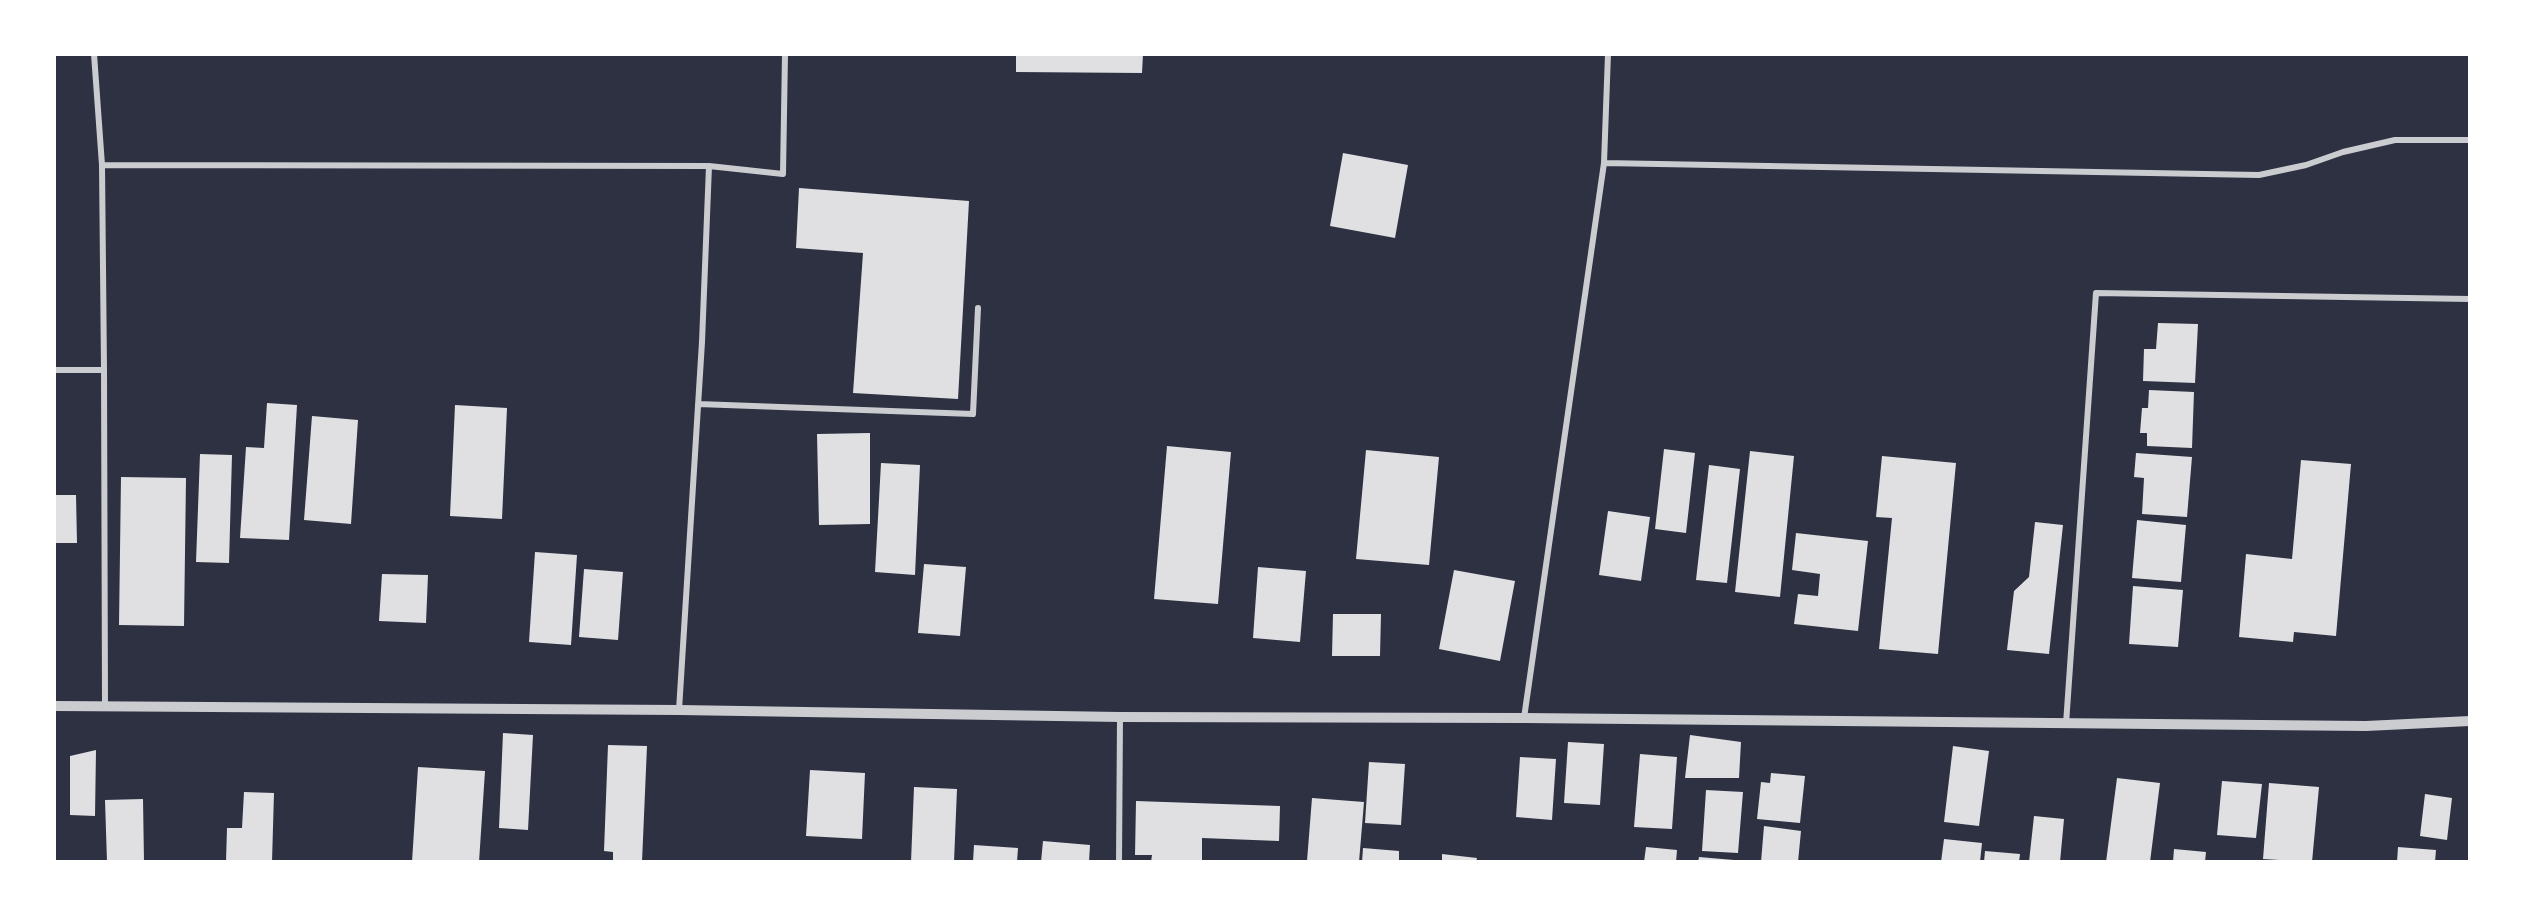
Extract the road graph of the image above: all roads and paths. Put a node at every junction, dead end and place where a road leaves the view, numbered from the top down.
1 (94, 54) edge
2 (785, 54) edge
3 (1608, 54) edge
4 (2470, 140) edge
5 (1604, 163) junction
6 (102, 165) junction
7 (709, 166) junction
8 (2470, 299) edge
9 (978, 308) dead end
10 (54, 370) edge
11 (104, 370) junction
12 (698, 404) junction
13 (54, 706) edge
14 (105, 707) junction
15 (680, 710) junction
16 (1120, 717) junction
17 (1524, 718) junction
18 (2470, 721) edge
19 (2066, 724) junction
20 (1119, 862) edge

1 - 6 street
2 - 7 street
3 - 5 street
4 - 5 street
5 - 17 street
6 - 7 street
6 - 11 street
7 - 12 street
8 - 19 street
9 - 12 street
10 - 11 street
11 - 14 street
12 - 15 street
13 - 14 street
14 - 15 street
15 - 16 street
16 - 17 street
16 - 20 street
17 - 19 street
18 - 19 street

